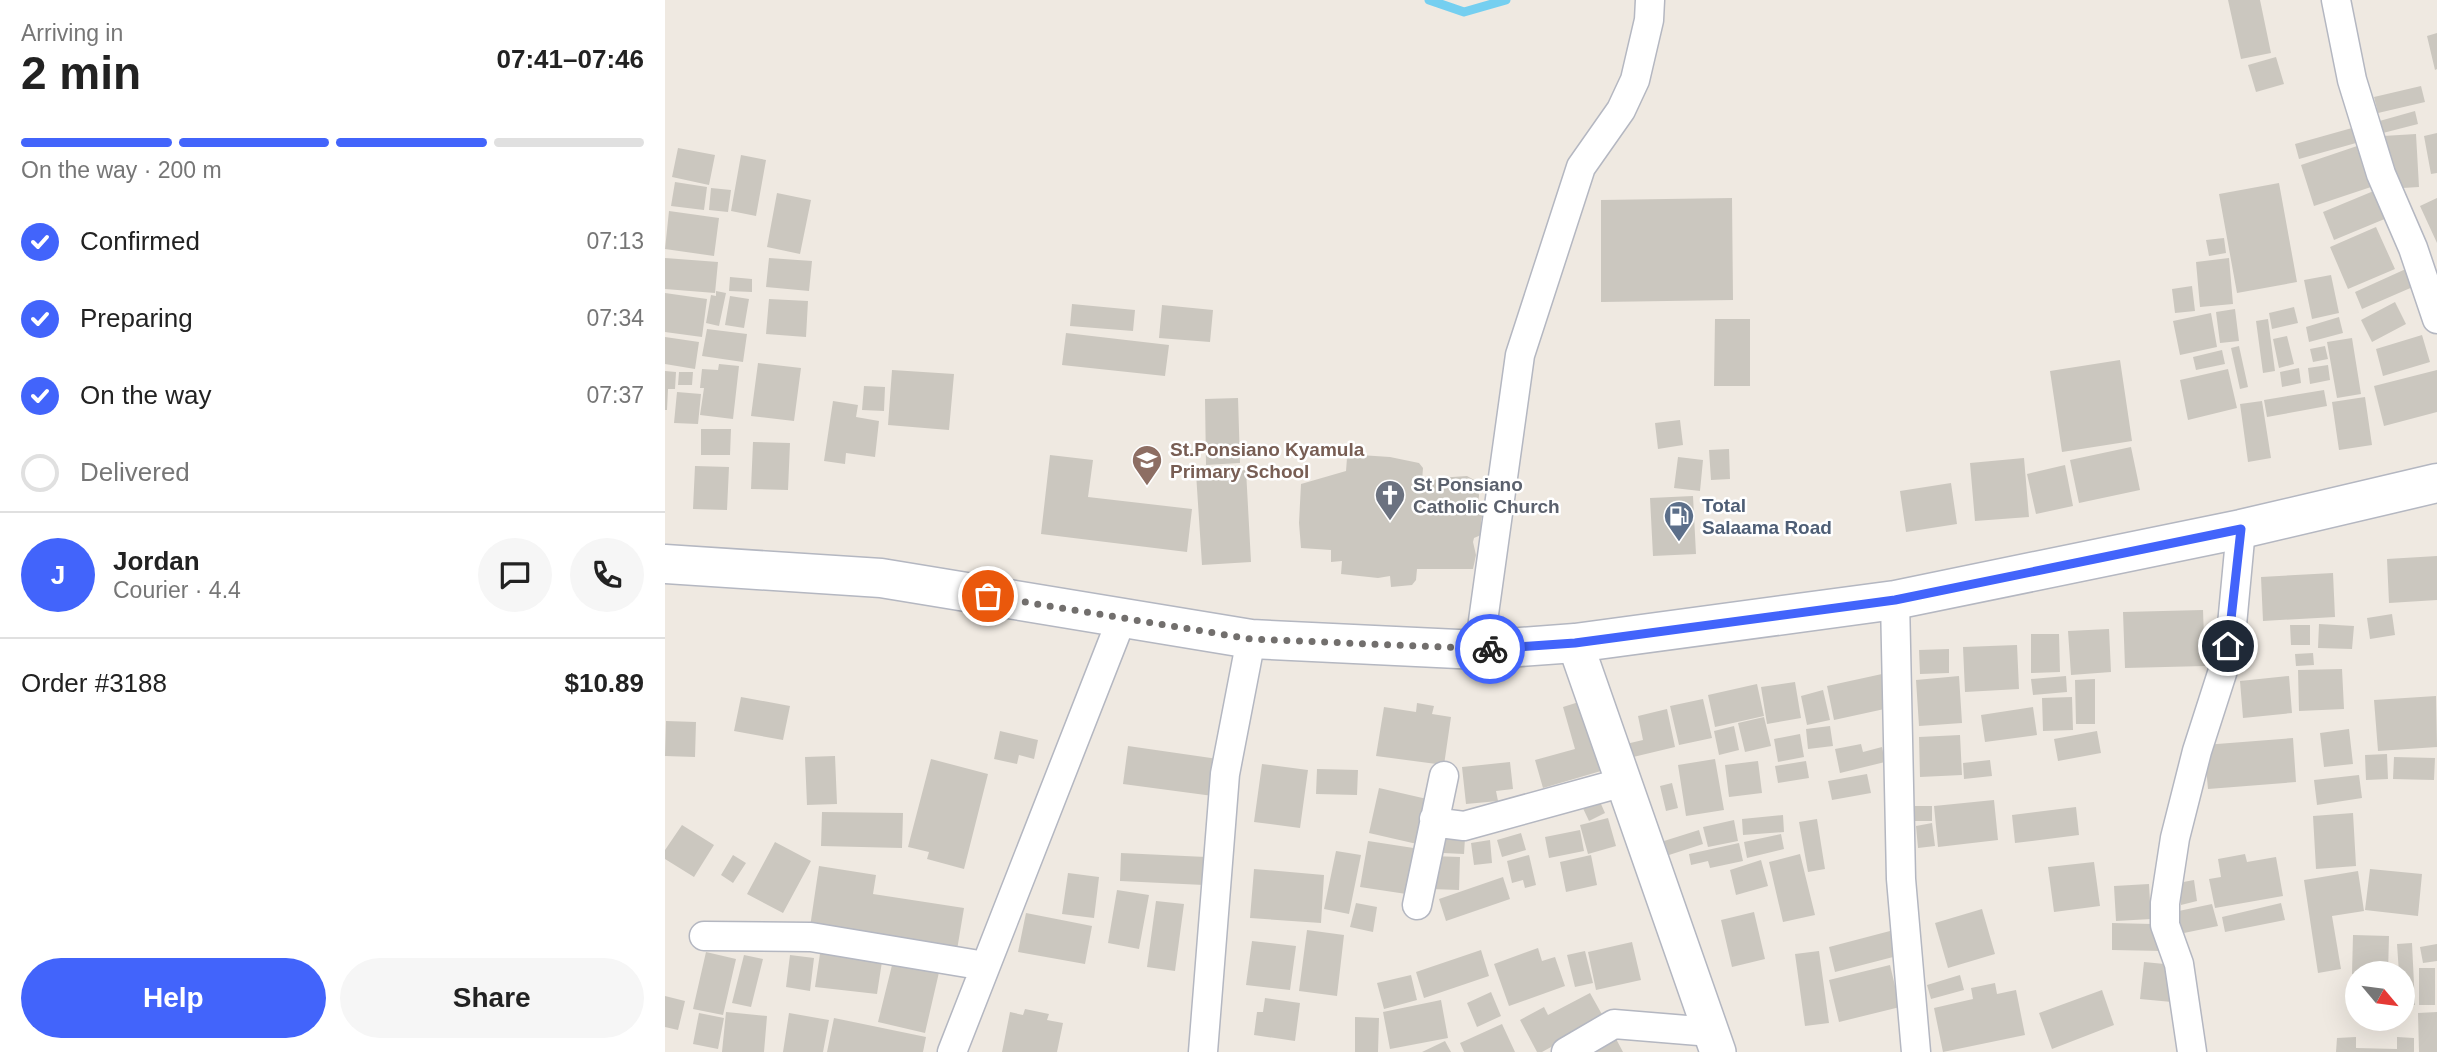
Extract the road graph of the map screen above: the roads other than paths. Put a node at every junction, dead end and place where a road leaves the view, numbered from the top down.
1 (1650, 0) edge
2 (2336, 0) edge
3 (2437, 319) edge
4 (2437, 483) edge
5 (2241, 529) junction
6 (665, 564) edge
7 (1895, 600) junction
8 (1122, 618) junction
9 (1251, 639) junction
10 (1575, 643) junction
11 (1479, 650) junction
12 (1444, 776) dead end
13 (1623, 782) junction
14 (1433, 819) junction
15 (1417, 905) dead end
16 (704, 936) dead end
17 (985, 966) junction
18 (1715, 1042) edge
19 (952, 1052) edge
20 (1203, 1052) edge
21 (1566, 1052) edge
22 (1916, 1052) edge
23 (2192, 1052) edge

1 - 11 street
2 - 3 street
4 - 5 main road
5 - 7 main road
5 - 23 street
6 - 8 main road
7 - 10 main road
7 - 22 street
8 - 9 main road
8 - 17 street
9 - 11 main road
9 - 20 street
10 - 11 main road
10 - 13 street
12 - 14 street
13 - 14 street
13 - 18 street
14 - 15 street
16 - 17 street
17 - 19 street
18 - 21 street

